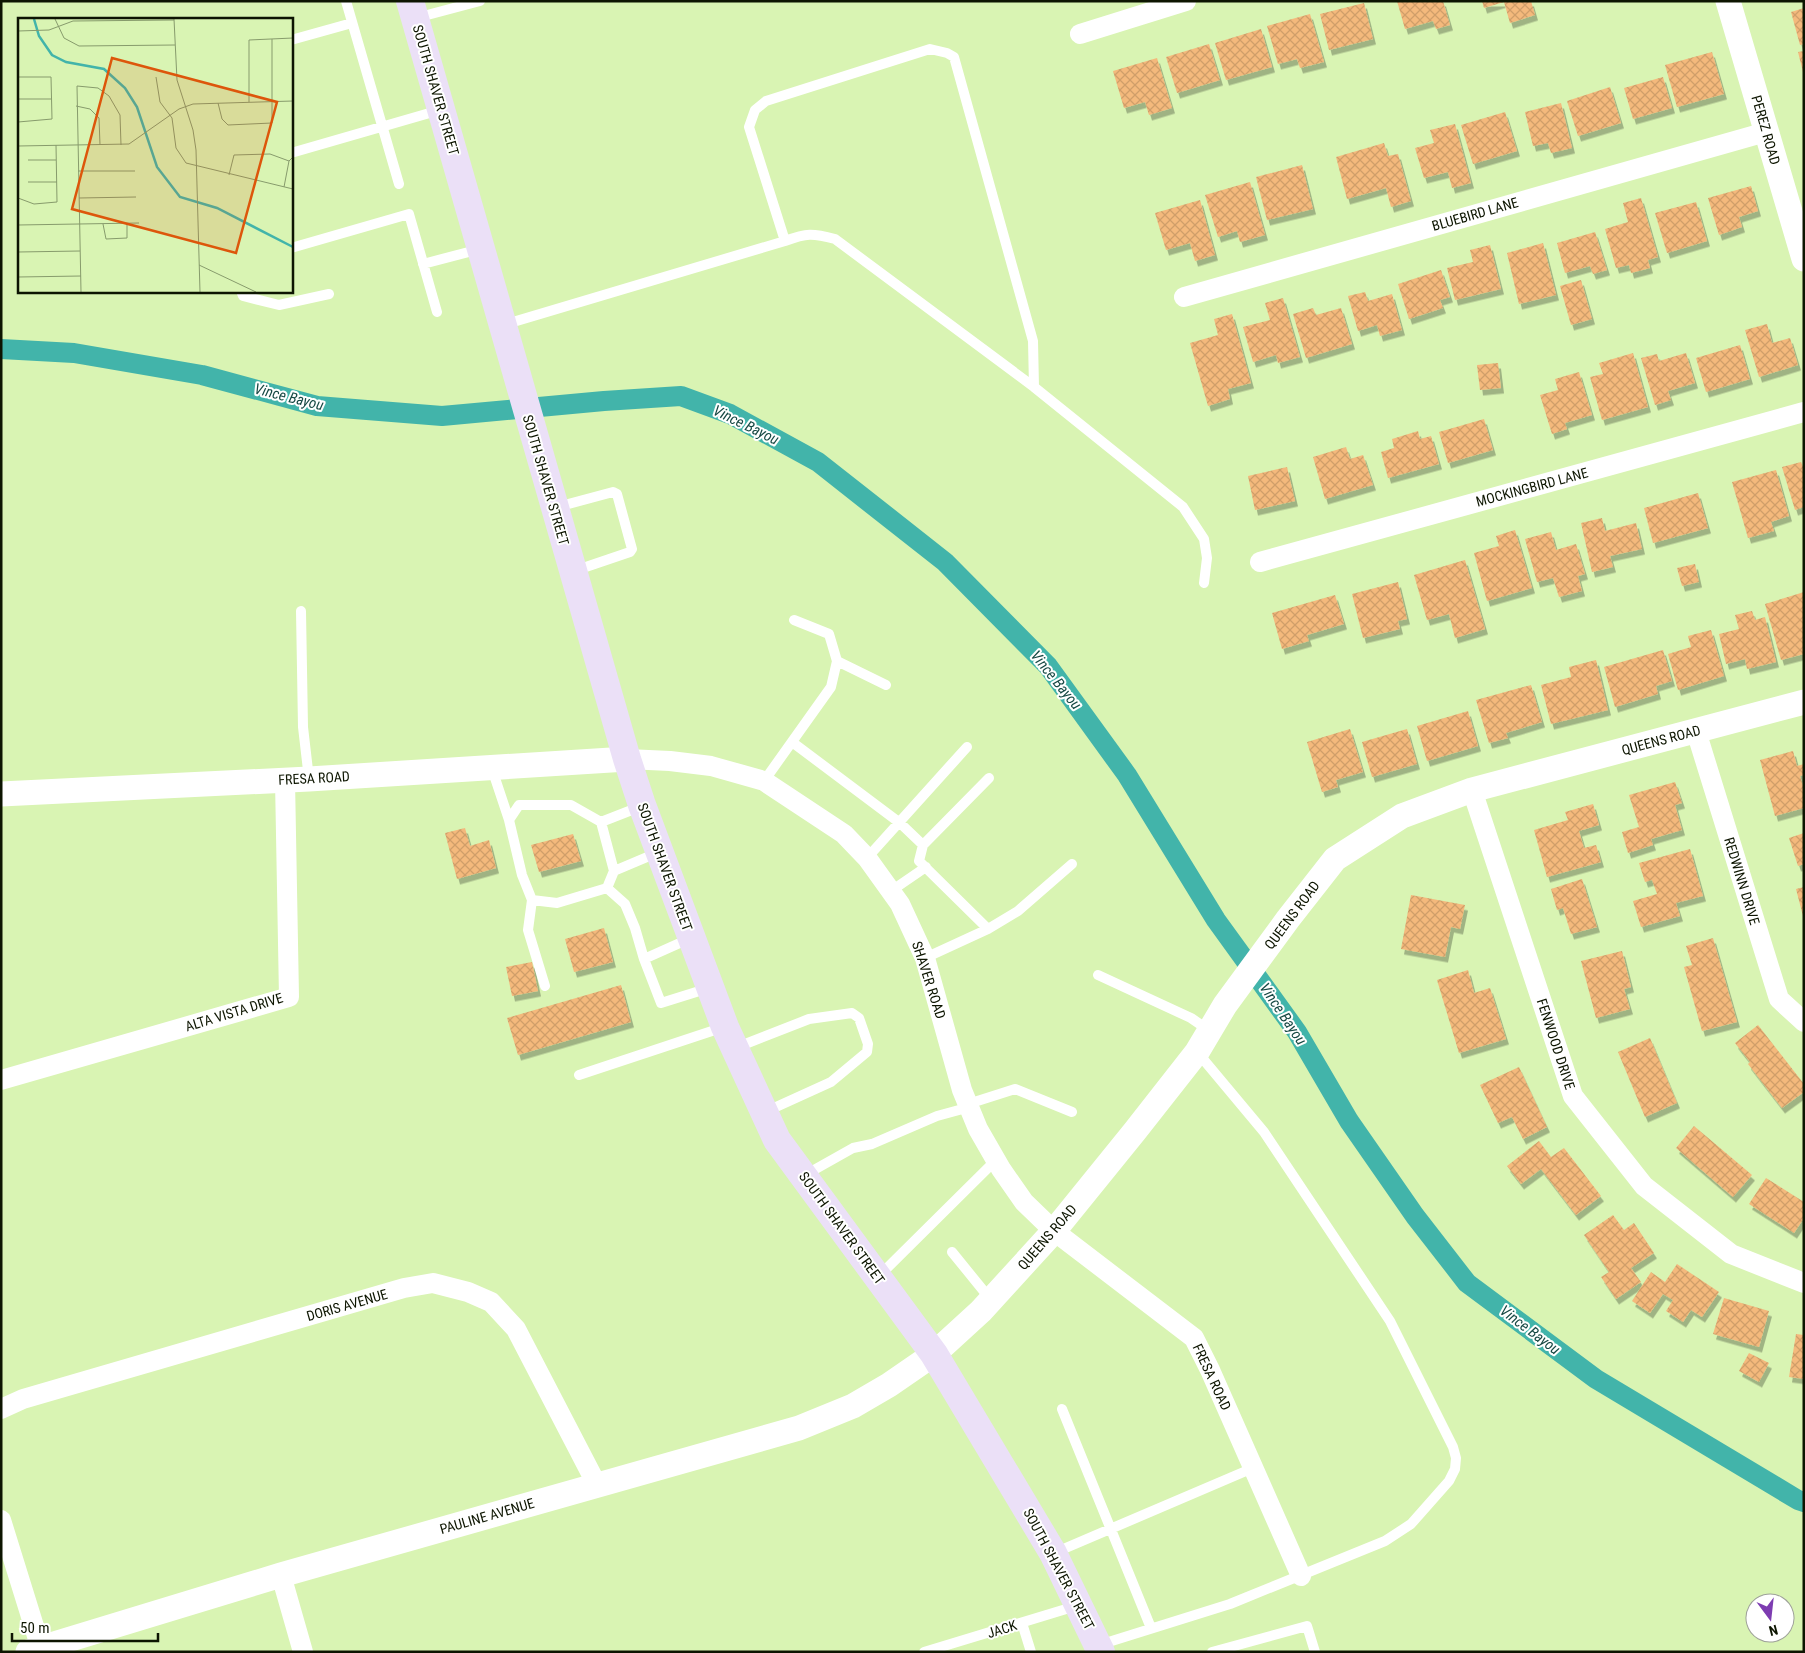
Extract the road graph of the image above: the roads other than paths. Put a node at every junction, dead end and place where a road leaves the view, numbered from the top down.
1 (346, 1) edge
2 (480, 1) edge
3 (1186, 1) edge
4 (1728, 1) edge
5 (413, 10) edge
6 (352, 23) junction
7 (1080, 34) dead end
8 (292, 40) edge
9 (441, 110) junction
10 (382, 127) junction
11 (1766, 132) junction
12 (292, 153) edge
13 (399, 184) dead end
14 (785, 241) junction
15 (292, 248) edge
16 (480, 249) junction
17 (1804, 259) edge
18 (423, 264) junction
19 (241, 292) edge
20 (329, 294) dead end
21 (1184, 296) dead end
22 (437, 312) dead end
23 (502, 325) junction
24 (1034, 387) junction
25 (1804, 412) edge
26 (554, 508) junction
27 (1260, 562) dead end
28 (573, 571) junction
29 (1204, 583) dead end
30 (301, 611) dead end
31 (794, 620) dead end
32 (837, 660) junction
33 (886, 685) dead end
34 (1804, 702) edge
35 (1696, 731) junction
36 (792, 742) junction
37 (967, 747) dead end
38 (628, 759) junction
39 (492, 768) junction
40 (988, 778) dead end
41 (297, 780) junction
42 (764, 781) junction
43 (1472, 790) junction
44 (1, 794) edge
45 (642, 805) junction
46 (509, 820) junction
47 (601, 822) junction
48 (900, 823) junction
49 (923, 845) junction
50 (660, 852) junction
51 (867, 858) junction
52 (1072, 864) dead end
53 (926, 867) junction
54 (614, 871) junction
55 (607, 888) junction
56 (891, 892) junction
57 (532, 900) junction
58 (988, 929) junction
59 (691, 938) junction
60 (925, 958) junction
61 (644, 959) junction
62 (1098, 975) dead end
63 (545, 986) dead end
64 (710, 987) junction
65 (1804, 1022) edge
66 (1210, 1031) junction
67 (730, 1038) junction
68 (1197, 1052) junction
69 (579, 1075) dead end
70 (1, 1080) edge
71 (969, 1106) junction
72 (764, 1112) junction
73 (1072, 1112) dead end
74 (996, 1160) junction
75 (803, 1176) junction
76 (930, 1225) junction
77 (1054, 1231) junction
78 (937, 1234) dead end
79 (952, 1252) dead end
80 (878, 1277) junction
81 (1804, 1283) edge
82 (991, 1300) junction
83 (934, 1354) junction
84 (1062, 1408) dead end
85 (1, 1409) edge
86 (1253, 1468) junction
87 (596, 1485) junction
88 (1, 1520) edge
89 (1112, 1529) junction
90 (1053, 1553) junction
91 (281, 1575) junction
92 (1301, 1576) junction
93 (1080, 1605) junction
94 (1022, 1623) junction
95 (1151, 1628) junction
96 (1099, 1649) edge
97 (37, 1650) edge
98 (937, 1650) edge
99 (303, 1652) edge
100 (924, 1652) edge
101 (1031, 1652) edge
102 (1212, 1652) edge
103 (1315, 1652) edge

1 - 6 lane
2 - 5 lane
3 - 7 street
4 - 11 street, PEREZ ROAD
5 - 9 main road, SOUTH SHAVER STREET
6 - 8 lane
6 - 10 lane
9 - 10 lane
9 - 16 main road, SOUTH SHAVER STREET
10 - 12 lane
10 - 13 lane
11 - 17 street, PEREZ ROAD
11 - 21 street, BLUEBIRD LANE
14 - 23 lane
14 - 24 lane
14 - 24 lane
15 - 18 lane
16 - 18 lane
16 - 23 main road, SOUTH SHAVER STREET
18 - 22 lane
19 - 20 lane
23 - 26 main road, SOUTH SHAVER STREET
24 - 29 lane
25 - 27 street, MOCKINGBIRD LANE
26 - 28 main road, SOUTH SHAVER STREET
26 - 28 lane
28 - 38 main road, SOUTH SHAVER STREET
30 - 41 lane
31 - 32 lane
32 - 33 lane
32 - 36 lane
34 - 35 street, QUEENS ROAD
35 - 43 street, QUEENS ROAD
35 - 65 street, REDWINN DRIVE
36 - 42 lane
36 - 48 lane
37 - 48 lane
38 - 39 street, FRESA ROAD
38 - 42 street, SHAVER ROAD
38 - 45 main road, SOUTH SHAVER STREET
39 - 41 street, FRESA ROAD
39 - 46 lane
40 - 49 lane
41 - 44 street, FRESA ROAD
41 - 70 street, ALTA VISTA DRIVE
42 - 51 street, SHAVER ROAD
43 - 66 street, QUEENS ROAD
43 - 81 street, FENWOOD DRIVE
45 - 47 lane
45 - 50 main road, SOUTH SHAVER STREET
46 - 47 lane
46 - 57 lane
47 - 54 lane
48 - 49 lane
48 - 51 lane
49 - 53 lane
50 - 54 lane
50 - 59 main road, SOUTH SHAVER STREET
51 - 56 street, SHAVER ROAD
52 - 58 lane
53 - 56 lane
53 - 58 lane
54 - 55 lane
55 - 57 lane
55 - 61 lane
56 - 60 street, SHAVER ROAD
57 - 63 lane
58 - 60 lane
59 - 61 lane
59 - 64 main road, SOUTH SHAVER STREET
60 - 71 street, SHAVER ROAD
61 - 64 lane
62 - 66 lane
64 - 67 main road, SOUTH SHAVER STREET
66 - 68 street, QUEENS ROAD
67 - 69 lane
67 - 72 main road, SOUTH SHAVER STREET
67 - 72 lane
68 - 77 street, QUEENS ROAD
68 - 92 lane
71 - 73 lane
71 - 74 street, SHAVER ROAD
71 - 75 lane
72 - 75 main road, SOUTH SHAVER STREET
74 - 76 lane
74 - 77 street, SHAVER ROAD
75 - 80 main road, SOUTH SHAVER STREET
76 - 78 lane
76 - 80 lane
77 - 82 street, QUEENS ROAD
77 - 86 street, FRESA ROAD
79 - 82 lane
80 - 83 main road, SOUTH SHAVER STREET
82 - 83 street, QUEENS ROAD
83 - 87 street, PAULINE AVENUE
83 - 90 main road, SOUTH SHAVER STREET
84 - 89 lane
85 - 87 street, DORIS AVENUE
86 - 89 lane
86 - 92 street, FRESA ROAD
87 - 91 street, PAULINE AVENUE
88 - 97 street
89 - 90 lane
89 - 95 lane
90 - 93 main road, SOUTH SHAVER STREET
91 - 97 street, PAULINE AVENUE
91 - 99 street
92 - 95 lane
93 - 94 lane, JACK
93 - 96 main road, SOUTH SHAVER STREET
94 - 98 lane, JACK
94 - 101 lane
95 - 96 lane
98 - 100 lane, JACK
102 - 103 lane

